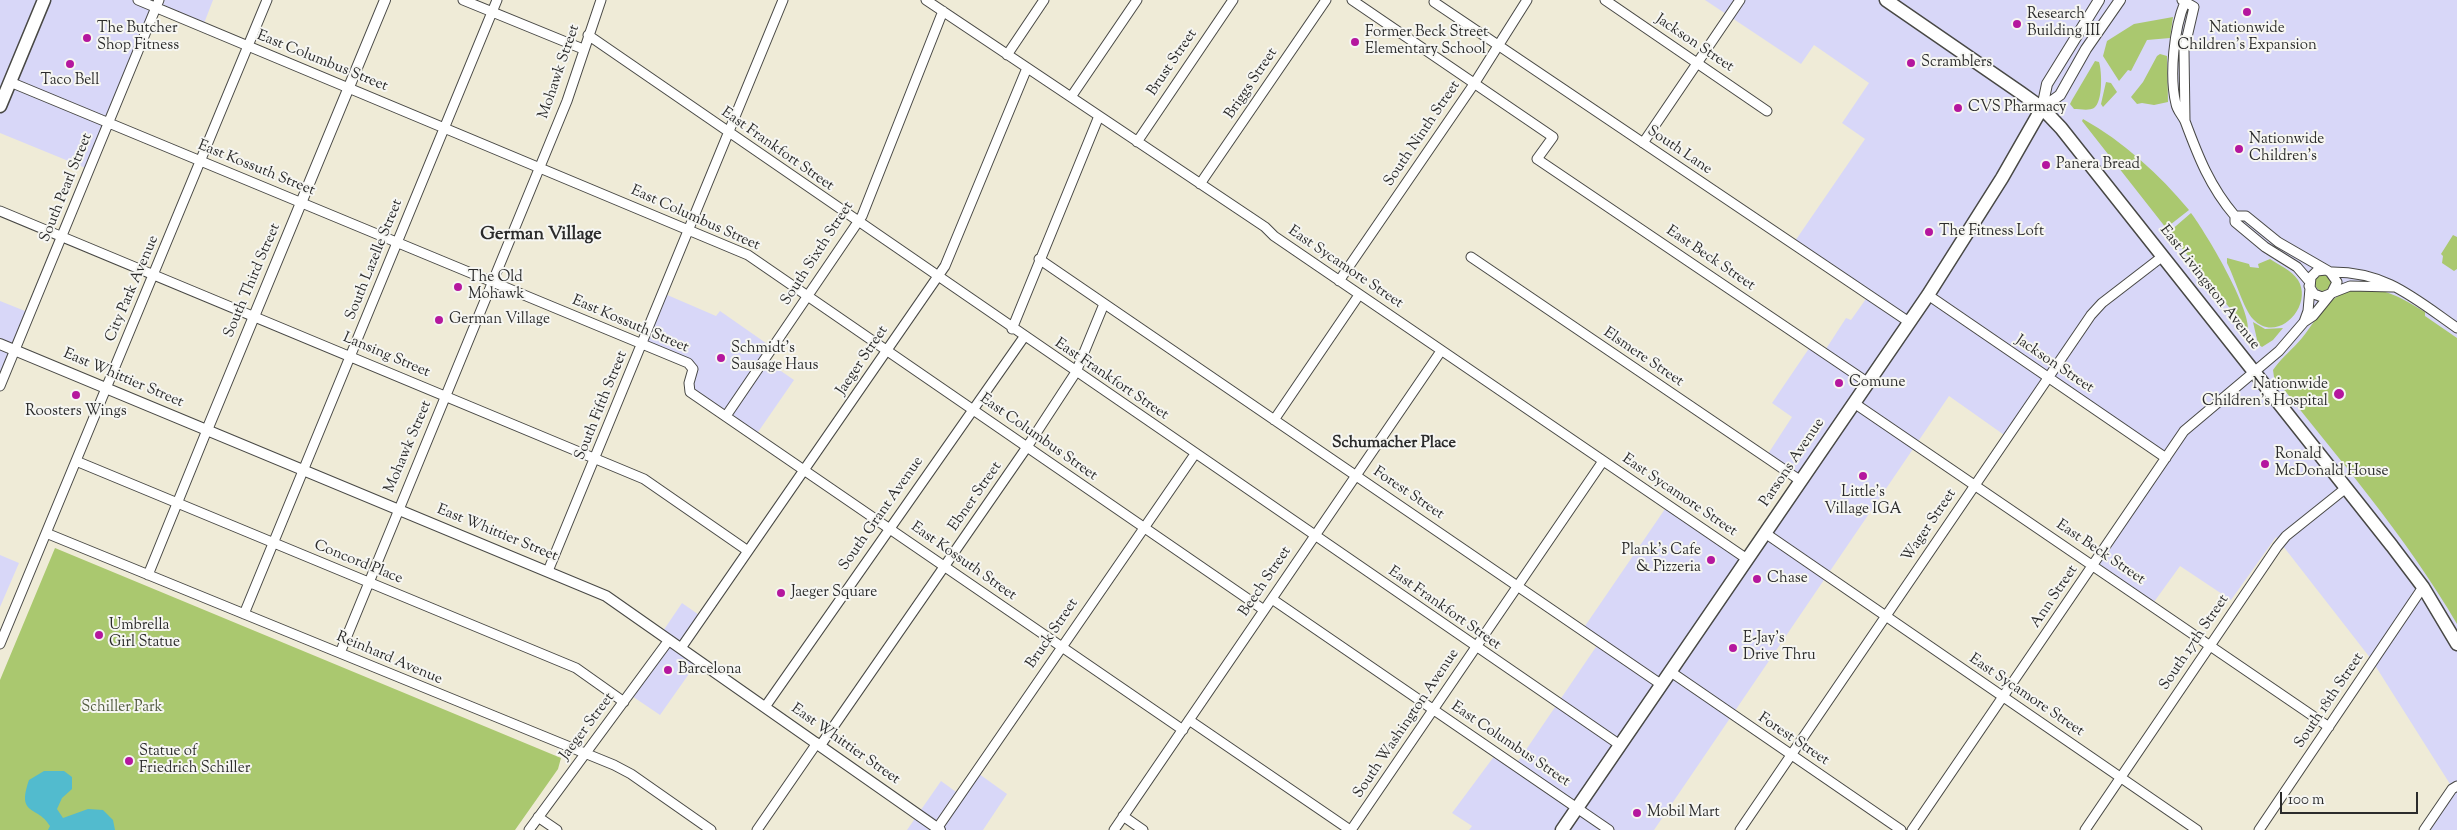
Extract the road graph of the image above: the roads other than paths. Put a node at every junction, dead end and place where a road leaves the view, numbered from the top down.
1 (44, 0) edge
2 (138, 0) edge
3 (267, 0) edge
4 (386, 0) edge
5 (463, 0) edge
6 (498, 0) edge
7 (601, 0) edge
8 (783, 0) edge
9 (1044, 0) edge
10 (1137, 0) edge
11 (1233, 0) edge
12 (1326, 0) edge
13 (1352, 0) edge
14 (1527, 0) edge
15 (1605, 0) edge
16 (1740, 0) edge
17 (1886, 0) edge
18 (2099, 0) edge
19 (2120, 0) edge
20 (2184, 1) edge
21 (932, 2) edge
22 (1434, 2) dead end
23 (157, 4) edge
24 (492, 12) junction
25 (944, 12) junction
26 (588, 35) junction
27 (1498, 45) junction
28 (248, 46) junction
29 (583, 49) junction
30 (1007, 55) junction
31 (1698, 63) junction
32 (1027, 68) junction
33 (10, 82) junction
34 (1474, 84) junction
35 (349, 88) junction
36 (1070, 98) junction
37 (0, 106) edge
38 (2042, 108) junction
39 (1767, 111) dead end
40 (1098, 116) junction
41 (2185, 121) junction
42 (108, 122) junction
43 (445, 128) junction
44 (729, 134) junction
45 (1137, 142) junction
46 (1643, 143) junction
47 (201, 161) junction
48 (539, 167) junction
49 (1200, 184) junction
50 (302, 202) junction
51 (0, 211) edge
52 (2235, 216) junction
53 (858, 222) junction
54 (689, 230) junction
55 (61, 237) junction
56 (397, 242) junction
57 (2163, 256) junction
58 (1471, 257) dead end
59 (1039, 259) junction
60 (2328, 271) junction
61 (154, 275) junction
62 (937, 278) junction
63 (492, 281) junction
64 (1339, 281) junction
65 (2309, 284) junction
66 (2393, 287) junction
67 (1359, 295) junction
68 (1928, 295) junction
69 (2330, 295) junction
70 (807, 296) junction
71 (1104, 304) junction
72 (254, 317) junction
73 (1909, 322) junction
74 (2304, 322) junction
75 (2457, 328) edge
76 (1012, 329) junction
77 (1024, 337) junction
78 (0, 344) edge
79 (642, 344) junction
80 (14, 350) junction
81 (887, 350) junction
82 (1441, 351) junction
83 (350, 356) junction
84 (2254, 371) junction
85 (1076, 372) junction
86 (2048, 377) junction
87 (1867, 382) junction
88 (0, 386) edge
89 (106, 388) junction
90 (445, 396) junction
91 (1854, 403) junction
92 (973, 410) junction
93 (726, 416) junction
94 (1274, 420) junction
95 (207, 430) junction
96 (1027, 447) junction
97 (1195, 454) junction
98 (595, 458) junction
99 (2166, 458) junction
100 (76, 461) junction
101 (1603, 461) junction
102 (303, 470) junction
103 (804, 470) junction
104 (1356, 476) junction
105 (1801, 481) junction
106 (1975, 485) junction
107 (2346, 488) junction
108 (177, 503) junction
109 (398, 509) junction
110 (889, 528) junction
111 (1145, 528) junction
112 (46, 533) junction
113 (1765, 533) junction
114 (1313, 536) junction
115 (273, 542) junction
116 (748, 551) junction
117 (1747, 559) junction
118 (2093, 565) junction
119 (945, 566) junction
120 (548, 571) junction
121 (148, 574) junction
122 (369, 582) junction
123 (1518, 586) junction
124 (2422, 587) junction
125 (1272, 599) junction
126 (1264, 610) junction
127 (244, 614) junction
128 (1886, 616) junction
129 (669, 640) junction
130 (0, 644) edge
131 (2457, 644) edge
132 (2210, 646) junction
133 (1062, 647) junction
134 (681, 648) junction
135 (1476, 648) junction
136 (340, 653) junction
137 (1670, 672) junction
138 (1662, 684) junction
139 (2004, 697) junction
140 (624, 702) junction
141 (765, 707) junction
142 (1433, 709) junction
143 (1189, 720) junction
144 (2329, 727) junction
145 (1182, 730) junction
146 (818, 744) junction
147 (1620, 745) junction
148 (585, 755) junction
149 (1791, 755) junction
150 (2120, 777) junction
151 (2457, 786) edge
152 (1577, 808) junction
153 (1123, 816) junction
154 (538, 817) junction
155 (938, 829) edge
156 (529, 830) edge
157 (557, 830) edge
158 (711, 830) edge
159 (757, 830) edge
160 (1114, 830) edge
161 (1143, 830) edge
162 (1350, 830) edge
163 (1562, 830) edge
164 (1608, 830) edge
165 (1740, 830) edge
166 (1901, 830) edge
167 (1912, 830) edge
168 (2085, 830) edge
169 (2197, 830) edge
170 (2259, 830) edge
171 (2424, 830) edge

1 - 33 main road
2 - 23 street, East Columbus Street
3 - 28 street, City Park Avenue
4 - 35 street, South Third Street
5 - 24 street
6 - 24 street, South Lazelle Street
7 - 26 street, Mohawk Street
8 - 44 street, South Fifth Street
9 - 30 street
10 - 36 street
11 - 45 street, Brust Street
12 - 49 street, Briggs Street
13 - 34 street
14 - 27 street, South Ninth Street
15 - 31 street, Jackson Street
16 - 31 street
17 - 38 main road, East Livingston Avenue
18 - 38 street, Parsons Avenue
19 - 38 street, Parsons Avenue
20 - 41 street
20 - 41 street
21 - 25 street, East Sycamore Street
22 - 27 street, South Lane
23 - 28 street, East Columbus Street
23 - 42 street, South Pearl Street
24 - 29 street
24 - 43 street, South Lazelle Street
25 - 30 street, East Sycamore Street
25 - 53 street, South Sixth Street
26 - 29 street, Mohawk Street
26 - 44 street, East Frankfort Street
27 - 34 street, South Ninth Street
27 - 46 street, South Lane
28 - 35 street, East Columbus Street
28 - 47 street, City Park Avenue
29 - 48 street, Mohawk Street
30 - 32 street, East Sycamore Street
31 - 39 street, Jackson Street
31 - 46 street
32 - 36 street, East Sycamore Street
32 - 62 street, Jaeger Street
33 - 37 main road
33 - 42 street, East Kossuth Street
34 - 64 street, South Ninth Street
34 - 87 street, East Beck Street
35 - 43 street, East Columbus Street
35 - 50 street, South Third Street
36 - 40 street, East Sycamore Street
38 - 57 main road, East Livingston Avenue
38 - 68 main road, Parsons Avenue
40 - 45 street, East Sycamore Street
40 - 59 street
41 - 52 street
42 - 47 street, East Kossuth Street
42 - 55 street, South Pearl Street
43 - 48 street, East Columbus Street
43 - 56 street, South Lazelle Street
44 - 53 street, East Frankfort Street
44 - 54 street, South Fifth Street
45 - 49 street, East Sycamore Street
46 - 73 street, South Lane
47 - 50 street, East Kossuth Street
47 - 61 street, City Park Avenue
48 - 54 street, East Columbus Street
48 - 63 street, Mohawk Street
49 - 64 street, East Sycamore Street
50 - 56 street, East Kossuth Street
50 - 72 street, South Third Street
51 - 55 street, Lansing Street
52 - 60 street
52 - 65 street
53 - 62 street, East Frankfort Street
53 - 70 street, South Sixth Street
54 - 70 street, East Columbus Street
54 - 79 street, South Fifth Street
55 - 61 street, Lansing Street
55 - 80 street, South Pearl Street
56 - 63 street, East Kossuth Street
56 - 83 street, South Lazelle Street
57 - 84 main road, East Livingston Avenue
57 - 86 street, Wager Street
58 - 105 street, Elsmere Street
59 - 71 street, Forest Street
59 - 76 street
60 - 65 street
60 - 66 street
60 - 69 street
61 - 72 street, Lansing Street
61 - 89 street, City Park Avenue
62 - 76 street, East Frankfort Street
62 - 81 street, Jaeger Street
63 - 79 street, East Kossuth Street
63 - 90 street, Mohawk Street
64 - 67 street, East Sycamore Street
65 - 69 street
65 - 74 street
66 - 69 street
66 - 75 street
67 - 82 street, East Sycamore Street
67 - 94 street
68 - 73 main road, Parsons Avenue
68 - 86 street, Jackson Street
69 - 74 street, Ann Street
70 - 81 street, East Columbus Street
70 - 93 street, South Sixth Street
71 - 85 street, Ebner Street
71 - 94 street, Forest Street
72 - 83 street, Lansing Street
72 - 95 street, South Third Street
73 - 87 main road, Parsons Avenue
74 - 84 street, Ann Street
76 - 77 street, East Frankfort Street
77 - 85 street, East Frankfort Street
77 - 92 street, South Grant Avenue
78 - 80 street, East Whittier Street
79 - 93 street, East Kossuth Street
79 - 98 street, South Fifth Street
80 - 88 street, South Pearl Street
80 - 89 street, East Whittier Street
81 - 92 street, East Columbus Street
81 - 103 street, Jaeger Street
82 - 101 street, East Sycamore Street
82 - 104 street, Beech Street
83 - 90 street, Lansing Street
83 - 102 street, South Lazelle Street
84 - 99 street, Ann Street
84 - 107 main road, East Livingston Avenue
85 - 96 street, Ebner Street
85 - 97 street, East Frankfort Street
86 - 99 street, Jackson Street
86 - 106 street, Wager Street
87 - 91 main road, Parsons Avenue
89 - 95 street, East Whittier Street
89 - 100 street, City Park Avenue
90 - 98 street, Lansing Street
90 - 109 street, Mohawk Street
91 - 105 main road, Parsons Avenue
91 - 106 street, East Beck Street
92 - 96 street, East Columbus Street
92 - 110 street, South Grant Avenue
93 - 103 street, East Kossuth Street
94 - 104 street, Forest Street
95 - 102 street, East Whittier Street
95 - 108 street, South Third Street
96 - 111 street, East Columbus Street
96 - 119 street, Ebner Street
97 - 111 street, Bruck Street
97 - 114 street, East Frankfort Street
98 - 116 street, Lansing Street
98 - 120 street, South Fifth Street
99 - 118 street, Ann Street
100 - 108 street, Concord Place
100 - 112 street, City Park Avenue
101 - 117 street, East Sycamore Street
101 - 123 street, South Washington Avenue
102 - 109 street, East Whittier Street
102 - 115 street, South Lazelle Street
103 - 110 street, East Kossuth Street
103 - 116 street, Jaeger Street
104 - 114 street, Beech Street
104 - 123 street, Forest Street
105 - 113 main road, Parsons Avenue
106 - 118 street, East Beck Street
106 - 128 street, Wager Street
107 - 124 main road, East Livingston Avenue
107 - 132 street, South 17th Street
108 - 115 street, Concord Place
108 - 121 street, South Third Street
109 - 120 street, East Whittier Street
109 - 122 street, Mohawk Street
110 - 119 street, East Kossuth Street
110 - 141 street, South Grant Avenue
111 - 126 street, East Columbus Street
111 - 133 street, Bruck Street
112 - 121 street, Reinhard Avenue
112 - 130 street, City Park Avenue
113 - 117 main road, Parsons Avenue
113 - 128 street, East Sycamore Street
114 - 125 street, Beech Street
114 - 135 street, East Frankfort Street
115 - 122 street, Concord Place
115 - 127 street, South Lazelle Street
116 - 134 street, Jaeger Street
117 - 137 main road, Parsons Avenue
118 - 132 street, East Beck Street
118 - 139 street, Ann Street
119 - 133 street, East Kossuth Street
119 - 146 street, Ebner Street
120 - 129 street, East Whittier Street
121 - 127 street, Reinhard Avenue
122 - 136 street, Mohawk Street
122 - 140 street, Concord Place
123 - 135 street, South Washington Avenue
123 - 138 street, Forest Street
124 - 131 main road, East Livingston Avenue
124 - 144 street, South 18th Street
125 - 126 street, Beech Street
125 - 142 street, East Columbus Street
126 - 143 street, Beech Street
127 - 136 street, Reinhard Avenue
128 - 139 street, East Sycamore Street
128 - 149 street, Wager Street
129 - 134 street, East Whittier Street
129 - 140 street, Jaeger Street
132 - 144 street, East Beck Street
132 - 150 street, South 17th Street
133 - 145 street, East Kossuth Street
133 - 155 street, Bruck Street
134 - 141 street, East Whittier Street
135 - 142 street, South Washington Avenue
135 - 147 street, East Frankfort Street
136 - 148 street, Reinhard Avenue
137 - 138 main road, Parsons Avenue
137 - 149 street, Forest Street
138 - 147 main road, Parsons Avenue
139 - 150 street, East Sycamore Street
139 - 167 street, Ann Street
140 - 148 street, Jaeger Street
141 - 146 street, East Whittier Street
142 - 152 street, East Columbus Street
142 - 162 street, South Washington Avenue
143 - 145 street, Beech Street
143 - 162 street
144 - 170 street, South 18th Street
145 - 153 street, Beech Street
146 - 155 street, East Whittier Street
146 - 159 street, Ebner Street
147 - 152 main road, Parsons Avenue
148 - 154 street, Jaeger Street
148 - 158 street, Reinhard Avenue
149 - 165 street, Wager Street
149 - 166 street, Forest Street
150 - 168 street, South 17th Street
150 - 169 street, East Sycamore Street
151 - 171 street
152 - 163 main road, Parsons Avenue
152 - 164 street, East Columbus Street
153 - 160 street, Beech Street
153 - 161 street
154 - 156 street, Jaeger Street
154 - 157 street

